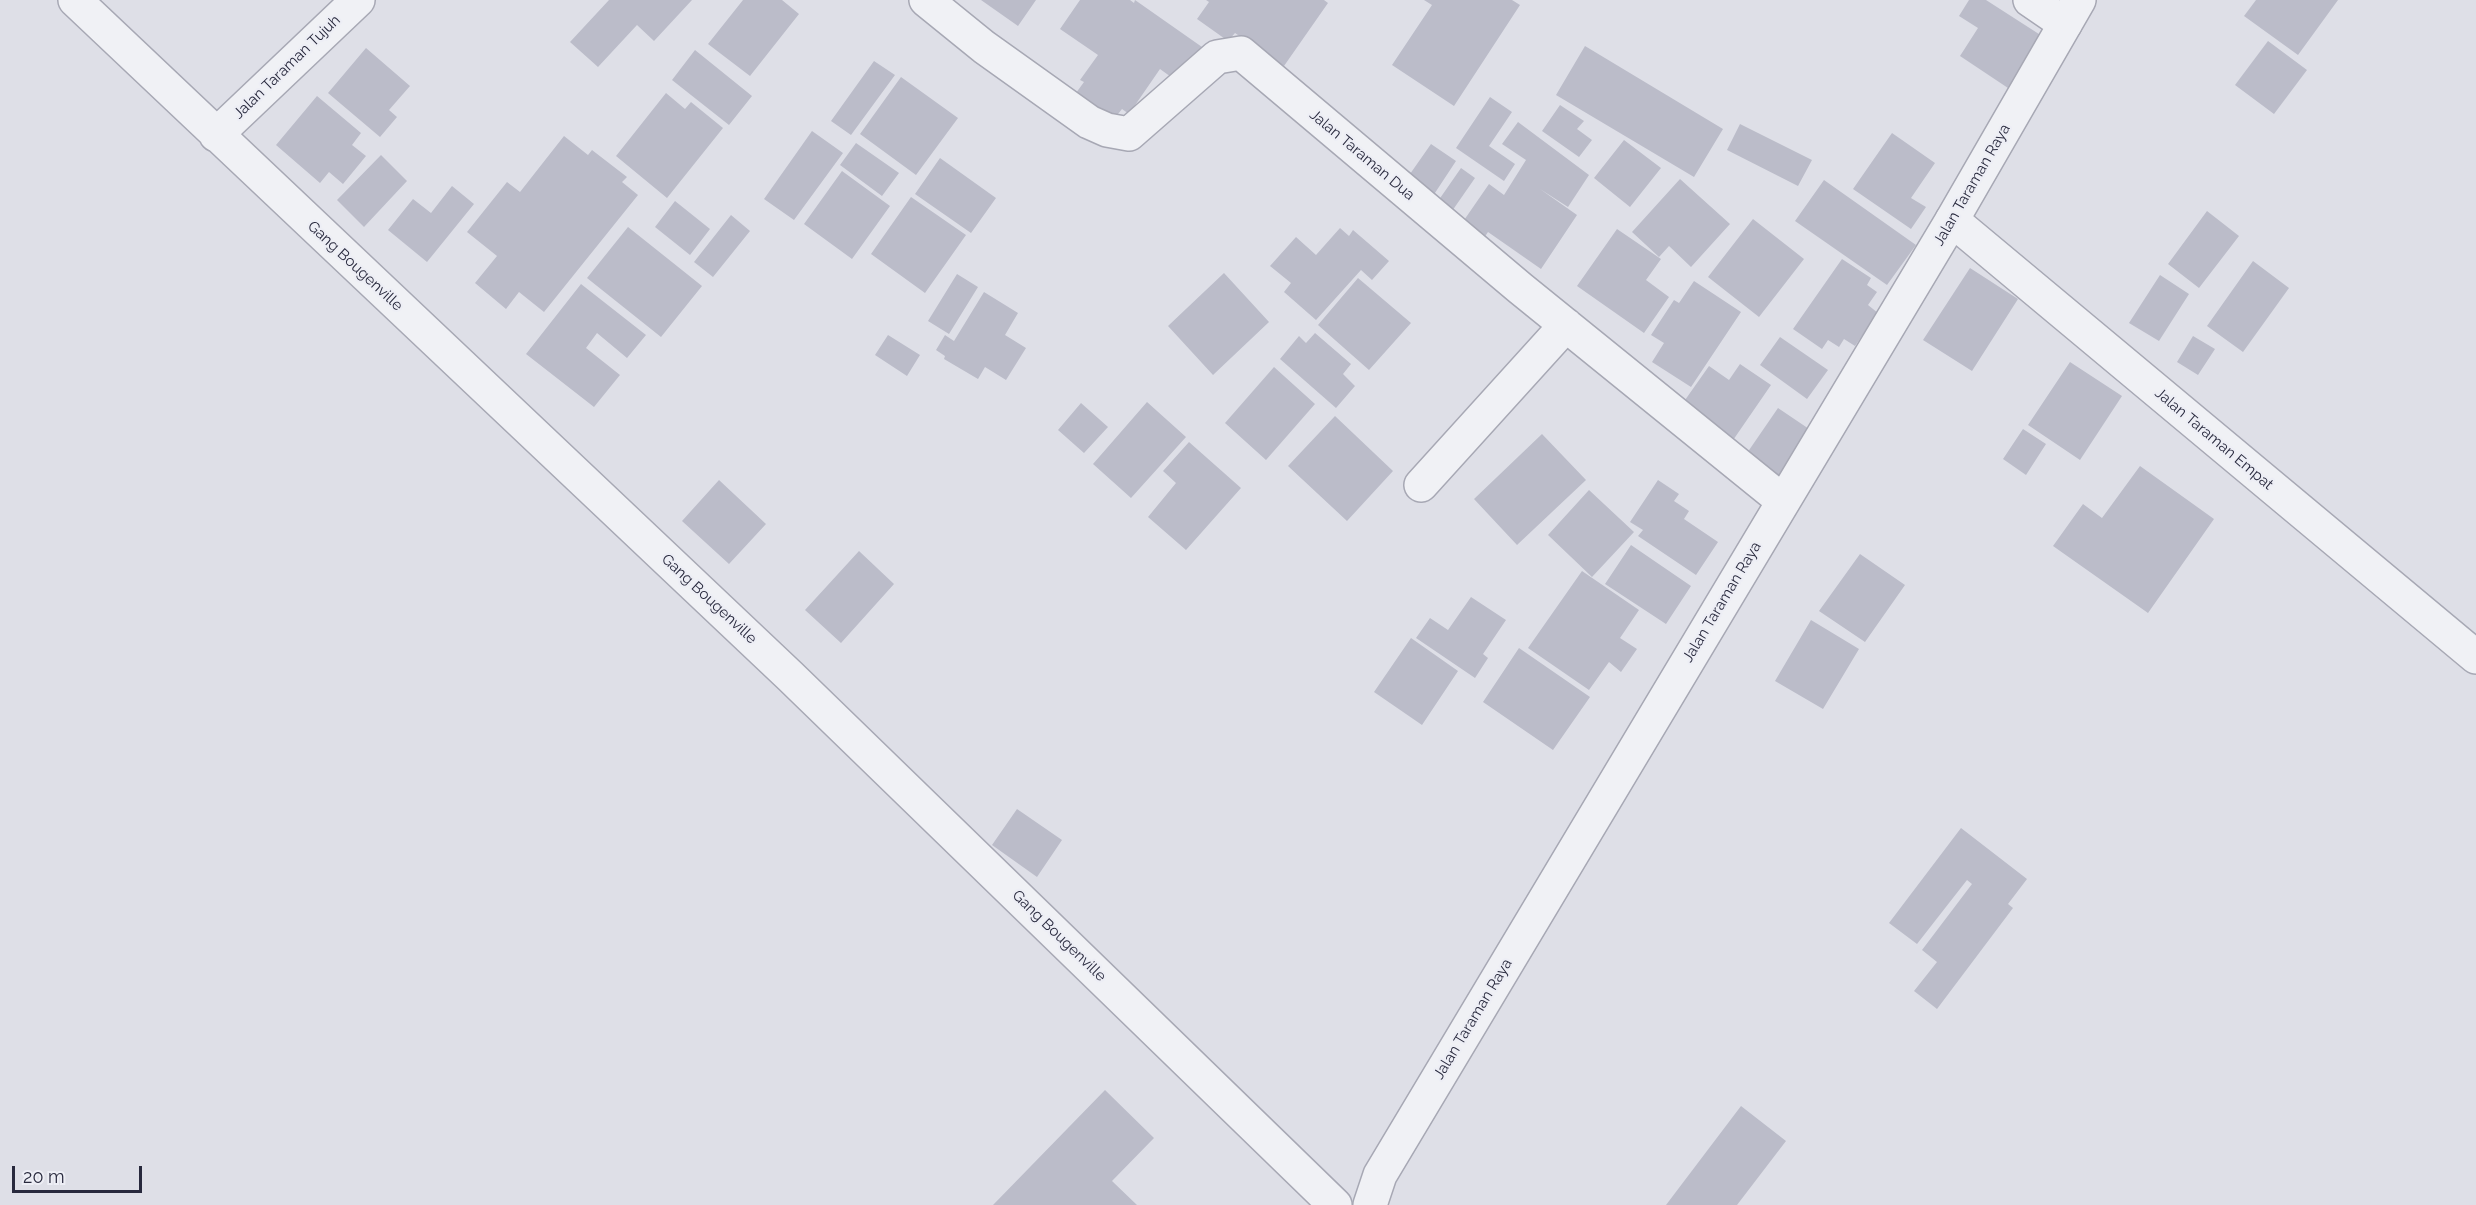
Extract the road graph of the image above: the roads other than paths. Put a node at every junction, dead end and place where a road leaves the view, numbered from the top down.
1 (75, 0) edge
2 (358, 0) edge
3 (926, 0) edge
4 (2030, 0) edge
5 (2072, 12) edge
6 (216, 135) junction
7 (1952, 220) junction
8 (1566, 325) junction
9 (1421, 485) dead end
10 (1783, 501) junction
11 (2476, 657) edge
12 (1335, 1205) edge
13 (1370, 1205) edge

1 - 6 street, Gang Bougenville
2 - 6 street, Jalan Taraman Tujuh
3 - 8 street, Jalan Taraman Dua
4 - 5 street
5 - 7 street, Jalan Taraman Raya
6 - 12 street, Gang Bougenville
7 - 10 street, Jalan Taraman Raya
7 - 11 street, Jalan Taraman Empat
8 - 9 street
8 - 10 street, Jalan Taraman Dua
10 - 13 street, Jalan Taraman Raya

